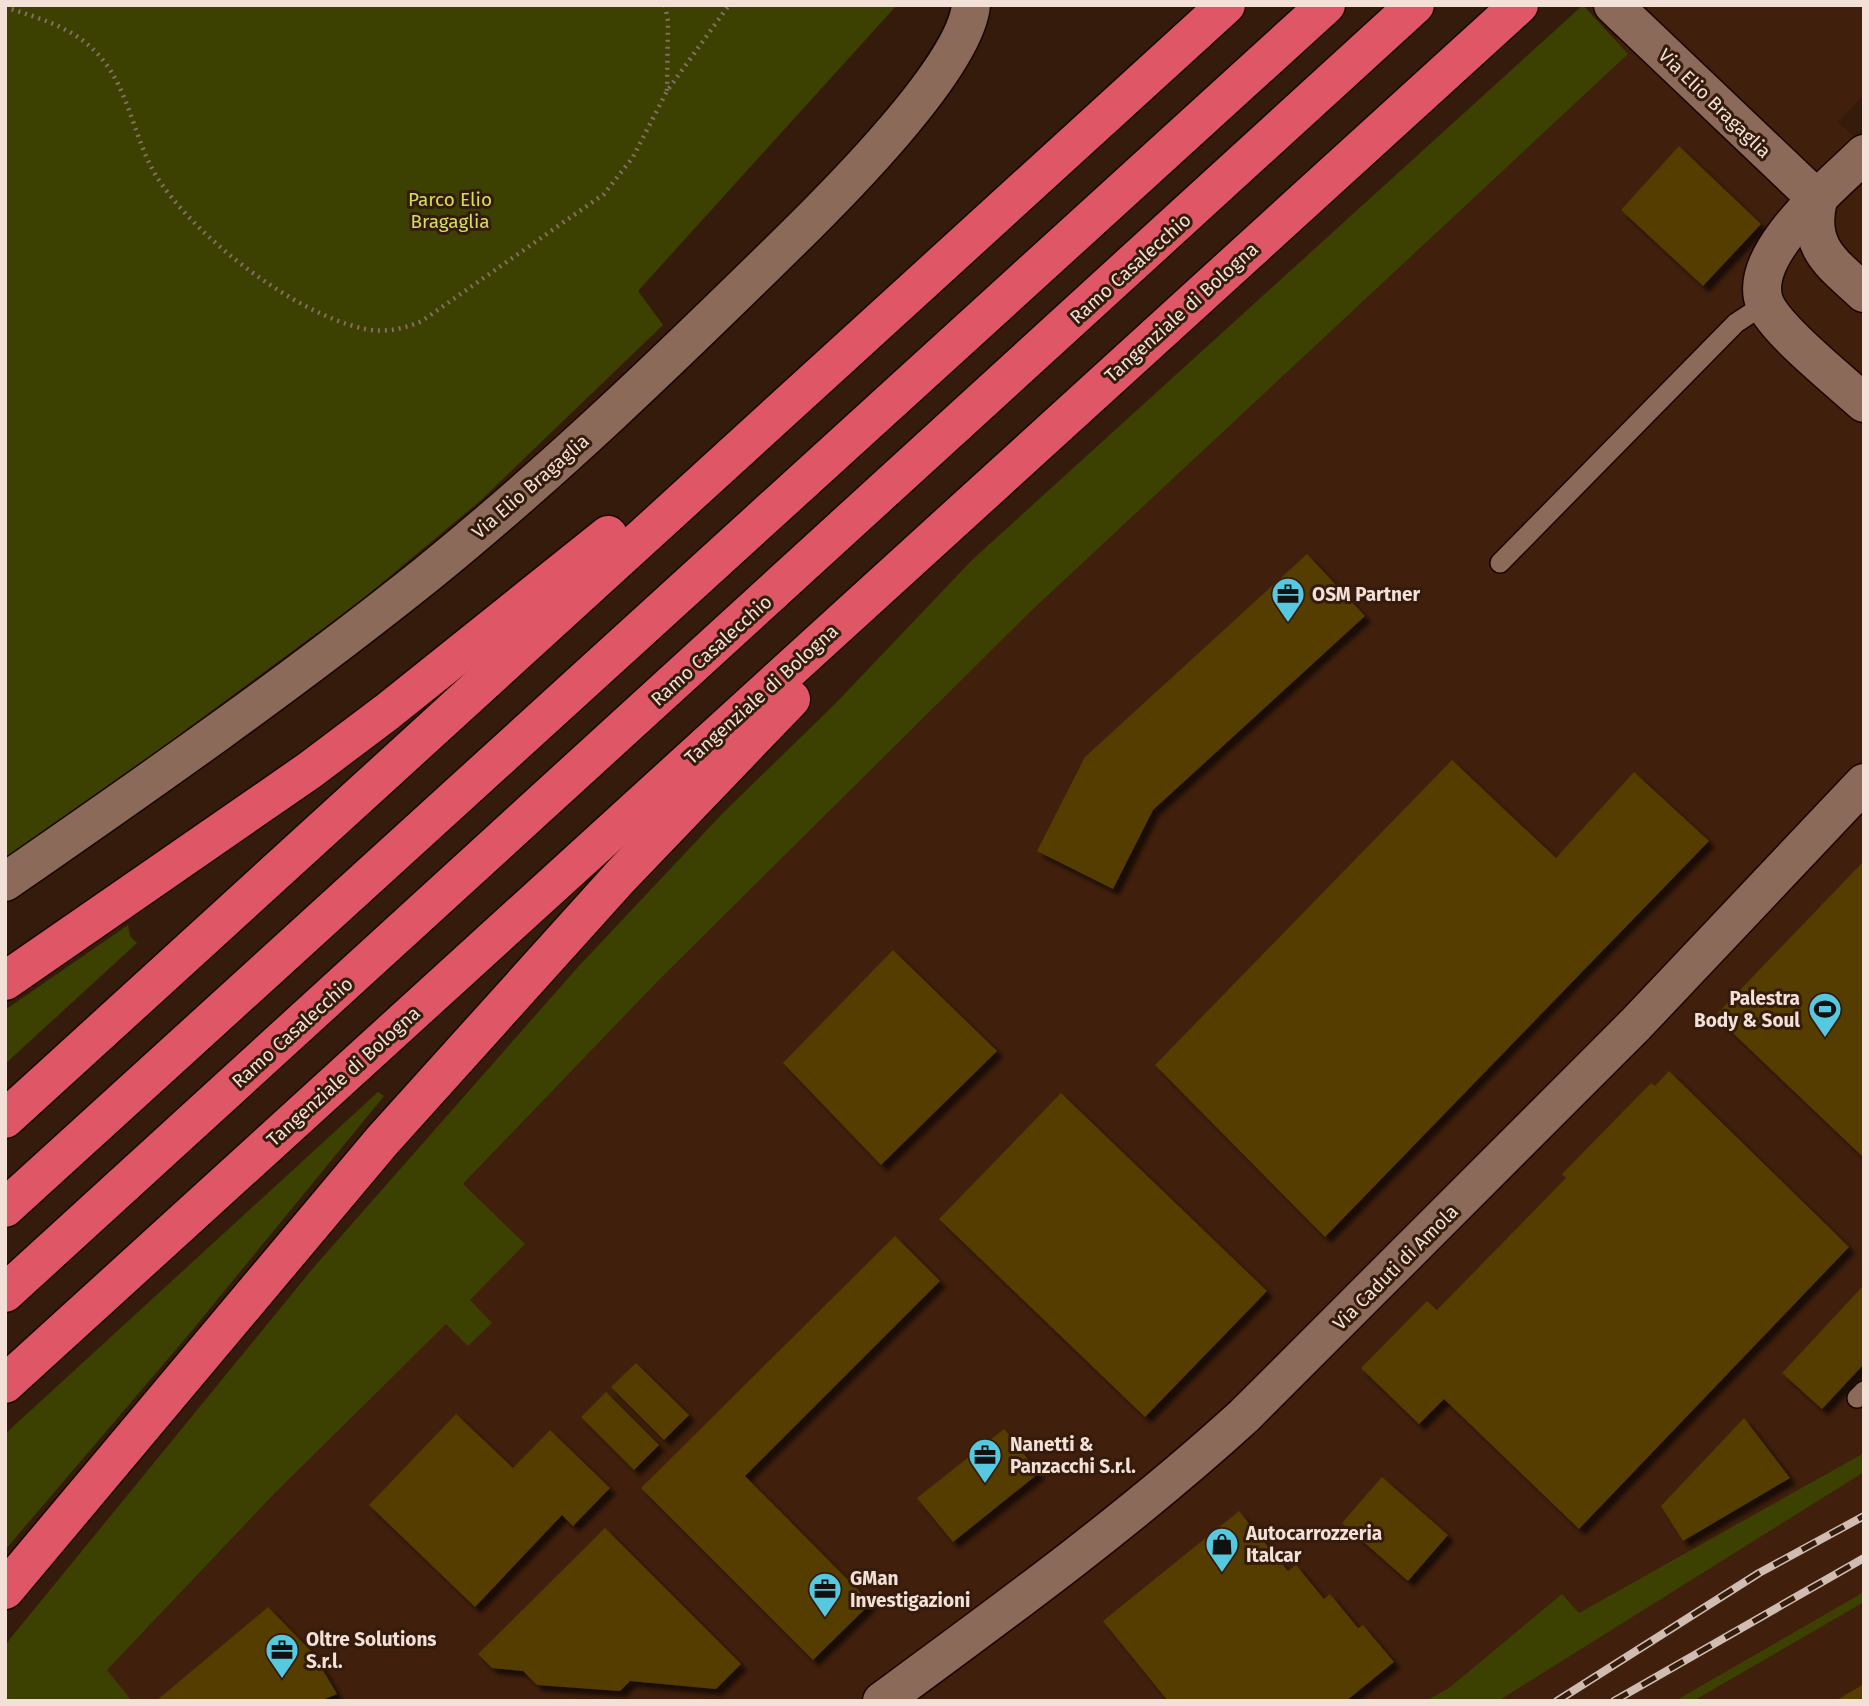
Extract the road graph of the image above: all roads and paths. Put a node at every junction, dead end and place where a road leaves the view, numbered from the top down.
1 (665, 5) edge
2 (729, 5) edge
3 (971, 5) edge
4 (1226, 5) edge
5 (1326, 5) edge
6 (1415, 5) edge
7 (1519, 5) edge
8 (1613, 5) edge
9 (5, 7) edge
10 (667, 91) junction
11 (1864, 154) edge
12 (1818, 200) junction
13 (909, 292) junction
14 (1864, 293) edge
15 (1765, 304) junction
16 (1864, 403) edge
17 (1058, 423) junction
18 (1500, 563) dead end
19 (1864, 783) edge
20 (5, 882) edge
21 (5, 981) edge
22 (5, 1119) edge
23 (5, 1208) edge
24 (5, 1293) edge
25 (5, 1384) edge
26 (5, 1590) edge
27 (883, 1701) edge

1 - 10 path
2 - 10 path
3 - 20 street, Via Elio Bragaglia
4 - 13 highway
5 - 23 highway
6 - 24 highway, Ramo Casalecchio
7 - 17 highway, Tangenziale di Bologna
8 - 12 street, Via Elio Bragaglia
9 - 10 path
11 - 12 street
12 - 14 street
12 - 15 street
13 - 21 highway
13 - 22 highway
15 - 16 street
15 - 18 lane
17 - 25 highway, Tangenziale di Bologna
17 - 26 highway
19 - 27 street, Via Caduti di Amola

